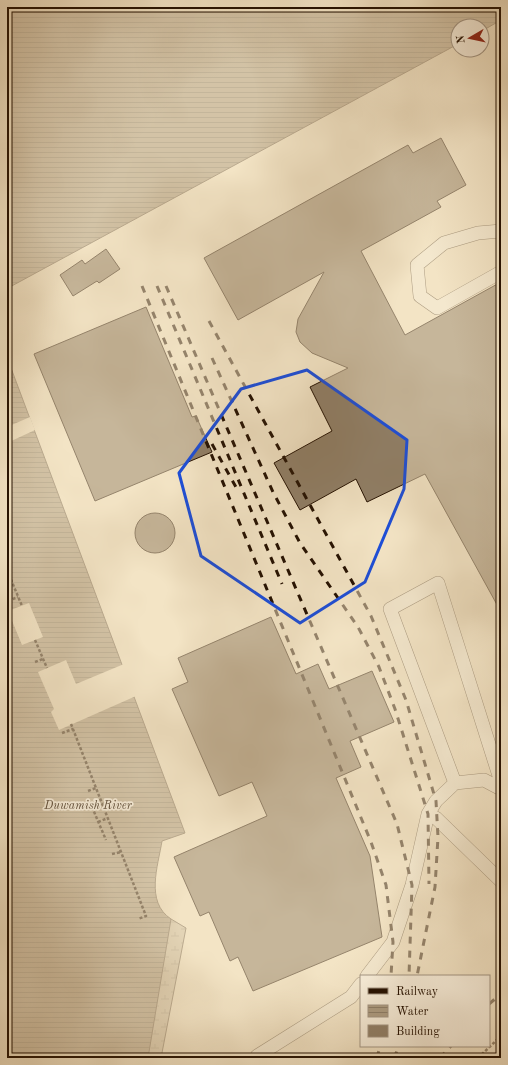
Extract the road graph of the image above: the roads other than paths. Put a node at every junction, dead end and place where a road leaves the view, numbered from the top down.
1 (501, 231) edge
2 (501, 272) edge
3 (501, 782) edge
4 (455, 783) junction
5 (501, 789) edge
6 (428, 814) junction
7 (501, 881) edge
8 (368, 975) edge
9 (360, 985) edge
10 (257, 1056) dead end

1 - 2 lane
3 - 4 lane
4 - 5 lane
4 - 6 lane
6 - 7 lane
6 - 8 lane
9 - 10 lane

